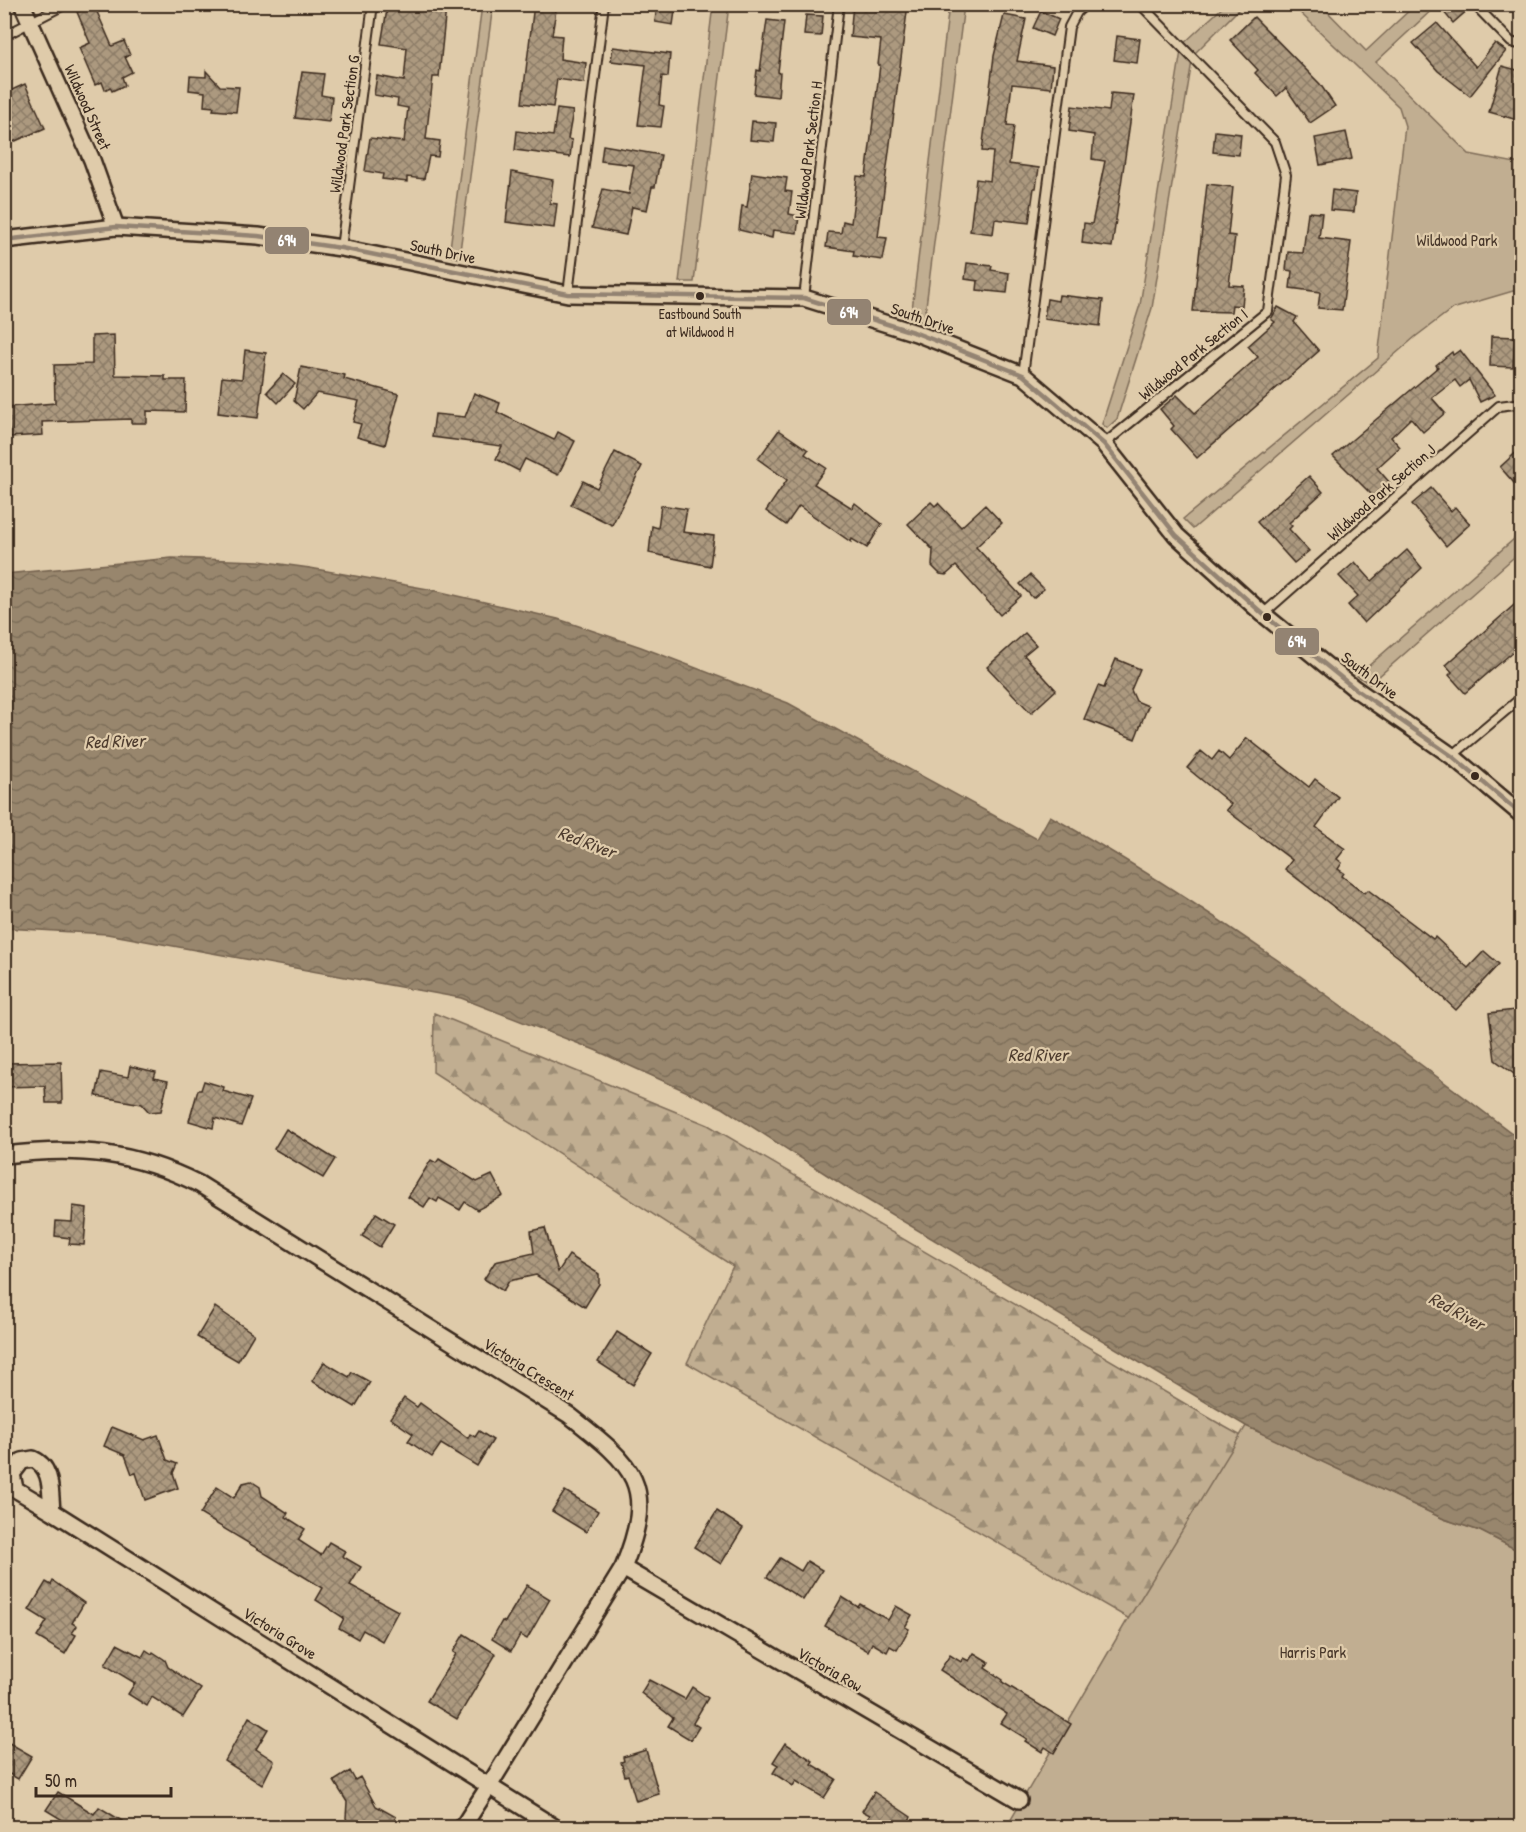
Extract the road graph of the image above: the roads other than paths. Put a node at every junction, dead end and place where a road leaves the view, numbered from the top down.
1 (22, 4) edge
2 (66, 4) edge
3 (373, 4) edge
4 (604, 4) edge
5 (839, 4) edge
6 (1086, 4) edge
7 (1140, 4) edge
8 (1474, 4) edge
9 (30, 22) junction
10 (4, 36) edge
11 (1521, 45) edge
12 (116, 227) junction
13 (4, 240) edge
14 (341, 248) junction
15 (568, 294) junction
16 (804, 298) junction
17 (1023, 375) junction
18 (1521, 403) edge
19 (1104, 444) junction
20 (1263, 614) junction
21 (1521, 697) edge
22 (1452, 756) junction
23 (1521, 815) edge
24 (4, 1155) edge
25 (52, 1511) dead end
26 (624, 1568) junction
27 (489, 1786) junction
28 (1019, 1800) dead end
29 (462, 1827) edge
30 (556, 1827) edge

1 - 9 street, Wildwood Street
2 - 9 lane
3 - 14 lane, Wildwood Park Section G
4 - 15 lane
5 - 16 lane, Wildwood Park Section H
6 - 17 lane
7 - 19 lane, Wildwood Park Section I
8 - 11 lane
9 - 10 lane
9 - 12 street, Wildwood Street
12 - 13 street, South Drive
12 - 14 street, South Drive
14 - 15 street, South Drive
15 - 16 street, South Drive
16 - 17 street, South Drive
17 - 19 street, South Drive
18 - 20 lane, Wildwood Park Section J
19 - 20 street, South Drive
20 - 22 street, South Drive
21 - 22 lane
22 - 23 street, South Drive
24 - 26 street, Victoria Crescent
25 - 27 street, Victoria Grove
26 - 27 street, Victoria Crescent
26 - 28 street, Victoria Row
27 - 29 street, Victoria Crescent
27 - 30 street

